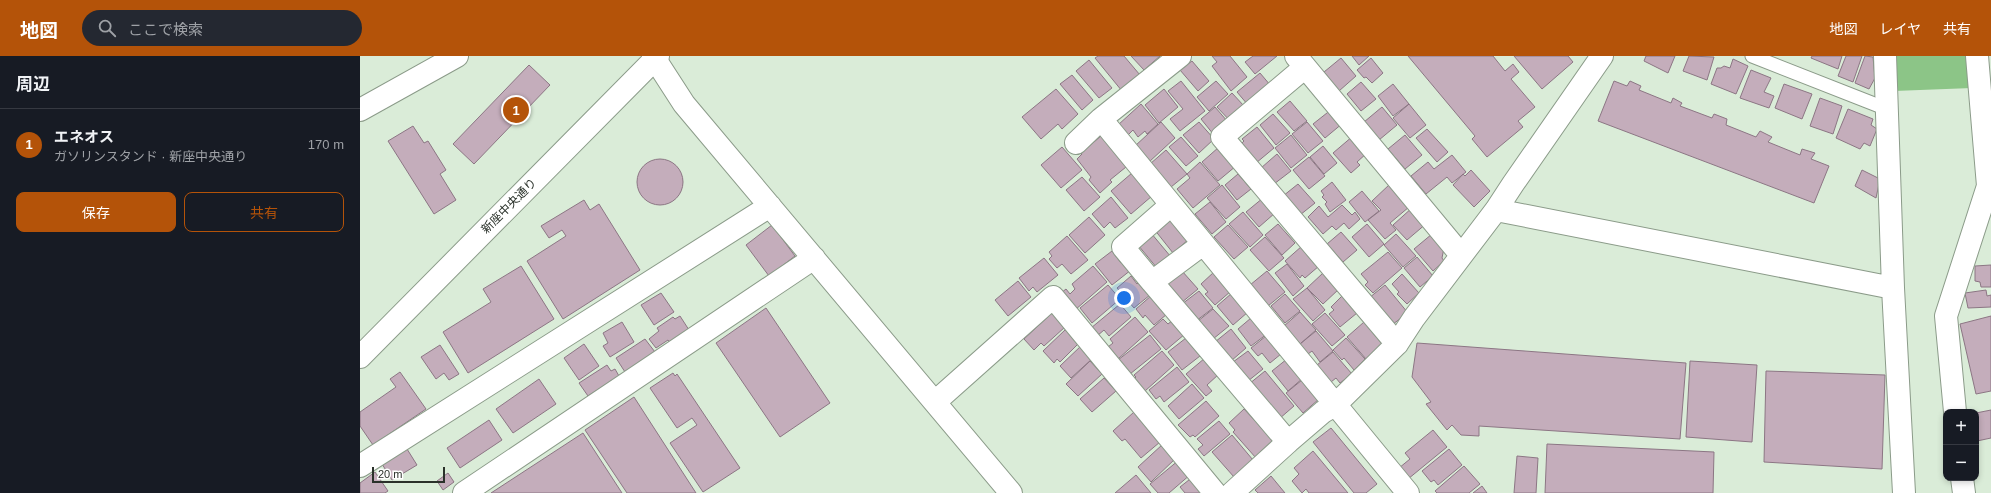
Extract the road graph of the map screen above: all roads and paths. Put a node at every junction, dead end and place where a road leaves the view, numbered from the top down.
1 (458, 56) edge
2 (1180, 56) edge
3 (1602, 56) edge
4 (1752, 56) edge
5 (1885, 56) edge
6 (1977, 56) edge
7 (655, 57) edge
8 (1300, 62) edge
9 (1887, 109) junction
10 (360, 110) edge
11 (1101, 119) junction
12 (1076, 144) dead end
13 (1171, 205) junction
14 (770, 206) junction
15 (1496, 210) junction
16 (1203, 244) junction
17 (1461, 255) junction
18 (814, 258) junction
19 (1152, 282) junction
20 (1893, 288) junction
21 (1397, 344) junction
22 (360, 357) edge
23 (934, 402) junction
24 (1335, 405) junction
25 (1956, 409) edge
26 (1288, 442) junction
27 (360, 466) edge
28 (1962, 481) edge
29 (464, 493) edge
30 (1011, 493) edge
31 (1215, 493) edge
32 (1232, 493) edge
33 (1408, 493) edge
34 (1904, 493) edge
35 (1964, 493) edge

1 - 10 street
2 - 11 street
3 - 15 street
4 - 9 lane
5 - 9 street
6 - 25 street
7 - 14 street
7 - 22 street, 新座中央通り
8 - 17 street
8 - 21 street
9 - 20 street
11 - 12 street
11 - 13 street
13 - 16 street
13 - 19 street
14 - 18 street
14 - 27 street
15 - 17 street
15 - 20 street
16 - 19 street
16 - 24 street
17 - 21 street
18 - 23 street
18 - 29 street
19 - 26 street
20 - 34 street
21 - 24 street
23 - 30 street
23 - 31 street
24 - 26 street
24 - 33 street
26 - 32 street
28 - 35 street

